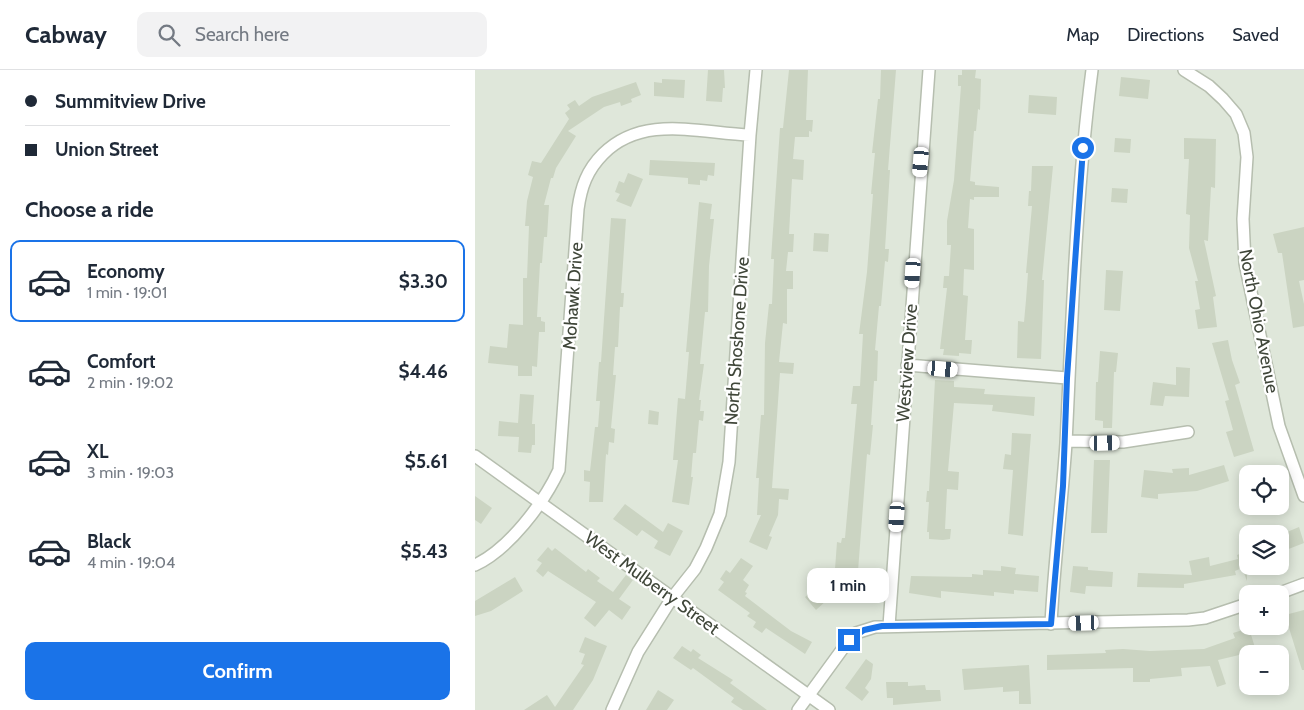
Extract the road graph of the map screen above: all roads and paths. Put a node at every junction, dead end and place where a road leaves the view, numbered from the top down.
1 (756, 70) edge
2 (929, 70) edge
3 (1092, 70) edge
4 (1184, 70) edge
5 (750, 135) junction
6 (907, 366) junction
7 (1067, 378) junction
8 (1188, 432) dead end
9 (1066, 441) junction
10 (475, 456) edge
11 (1304, 496) edge
12 (539, 503) junction
13 (475, 565) edge
14 (1304, 584) edge
15 (1289, 590) edge
16 (672, 598) junction
17 (1239, 607) edge
18 (1051, 624) junction
19 (889, 626) junction
20 (807, 695) junction
21 (612, 710) edge
22 (798, 710) edge
23 (829, 710) edge

1 - 5 street, North Shoshone Drive
2 - 6 street, Westview Drive
3 - 7 street
4 - 11 street, North Ohio Avenue
5 - 12 street, Mohawk Drive
5 - 16 street, North Shoshone Drive
6 - 7 street
6 - 19 street, Westview Drive
7 - 9 street
8 - 9 street
9 - 18 street
10 - 12 street, West Mulberry Street
12 - 13 street, Mohawk Drive
12 - 16 street, West Mulberry Street
14 - 15 street
16 - 20 street, West Mulberry Street
16 - 21 street, North Shoshone Drive
17 - 18 street
18 - 19 street
19 - 20 street
20 - 22 street
20 - 23 street, West Mulberry Street

